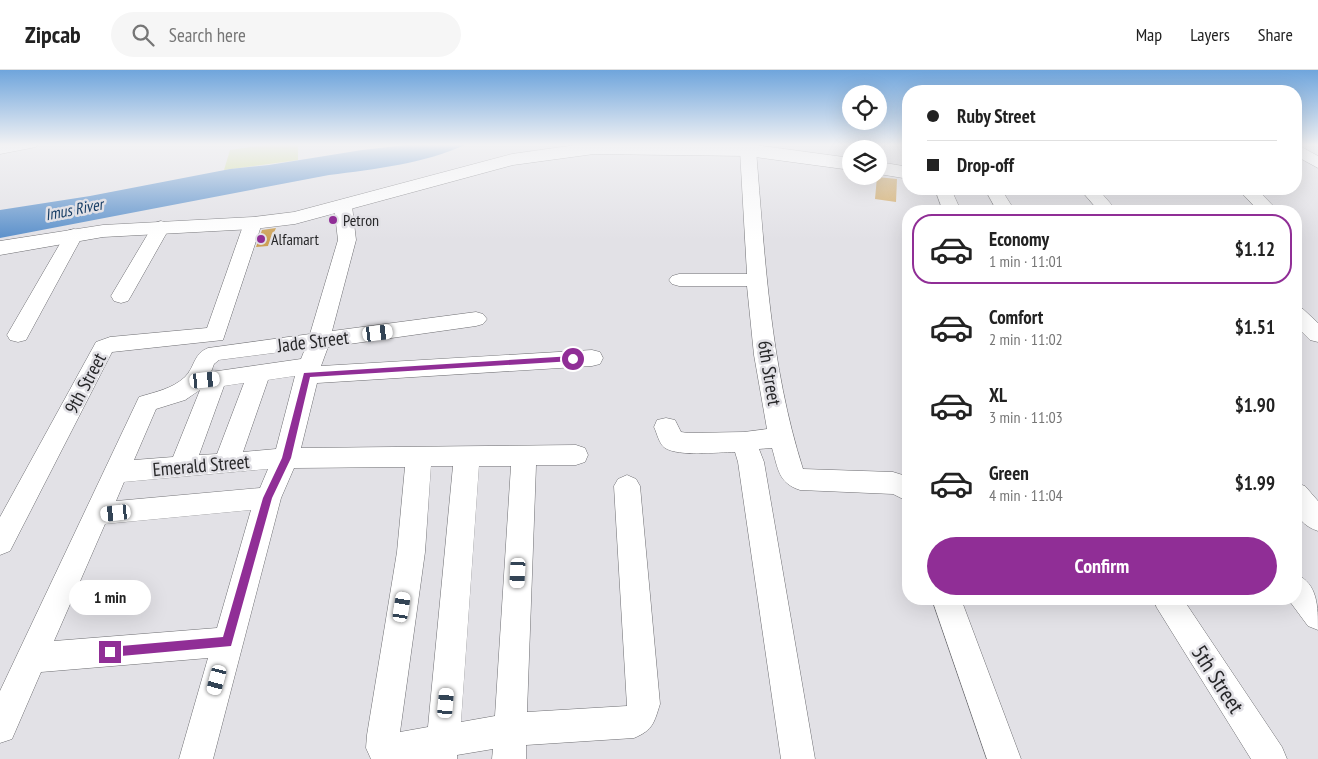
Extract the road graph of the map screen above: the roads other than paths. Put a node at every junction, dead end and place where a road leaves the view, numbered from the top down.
1 (449, 176) edge
2 (750, 176) edge
3 (1094, 195) edge
4 (1253, 195) edge
5 (1103, 205) edge
6 (1263, 205) edge
7 (343, 206) junction
8 (253, 223) junction
9 (160, 227) junction
10 (74, 235) junction
11 (0, 248) edge
12 (679, 280) dead end
13 (758, 280) junction
14 (121, 296) dead end
15 (476, 319) dead end
16 (1302, 320) edge
17 (1318, 335) edge
18 (18, 336) dead end
19 (319, 340) junction
20 (592, 358) dead end
21 (308, 371) junction
22 (259, 374) junction
23 (205, 380) junction
24 (666, 427) dead end
25 (781, 437) junction
26 (744, 442) junction
27 (576, 454) dead end
28 (467, 455) junction
29 (524, 455) junction
30 (419, 456) junction
31 (286, 458) junction
32 (226, 464) junction
33 (182, 467) junction
34 (116, 472) junction
35 (902, 485) edge
36 (627, 486) dead end
37 (1318, 490) edge
38 (1302, 492) edge
39 (268, 498) junction
40 (1302, 500) edge
41 (97, 514) junction
42 (1318, 520) edge
43 (0, 543) edge
44 (1302, 595) edge
45 (949, 605) edge
46 (1171, 605) edge
47 (1318, 616) edge
48 (227, 642) junction
49 (31, 658) junction
50 (0, 727) edge
51 (509, 745) edge
52 (442, 750) edge
53 (196, 759) edge
54 (798, 759) edge
55 (1004, 759) edge
56 (1270, 759) edge

1 - 7 main road
2 - 13 street, 6th Street
3 - 5 street
4 - 6 street
7 - 8 main road
7 - 19 street
8 - 9 main road
8 - 43 street, 9th Street
9 - 10 main road
9 - 14 street
10 - 11 main road
10 - 18 street
12 - 13 street
13 - 25 street, 6th Street
15 - 19 street, Jade Street
16 - 17 street
19 - 21 street
19 - 23 street, Jade Street
20 - 21 street
21 - 22 street
21 - 31 street
22 - 23 street
22 - 32 street
23 - 33 street
23 - 34 street
24 - 26 street
25 - 26 street
25 - 35 street, 6th Street
26 - 54 street
27 - 29 street, Emerald Street
28 - 29 street, Emerald Street
28 - 30 street, Emerald Street
28 - 52 street
29 - 51 street
30 - 31 street, Emerald Street
30 - 52 street
31 - 32 street, Emerald Street
31 - 39 street
32 - 33 street, Emerald Street
33 - 34 street, Emerald Street
34 - 41 street
36 - 51 street
37 - 38 street
39 - 41 street
39 - 48 street
40 - 42 street
41 - 49 street
44 - 47 street
45 - 55 street
46 - 56 street, 5th Street
48 - 49 street
48 - 53 street
49 - 50 street
51 - 52 street

